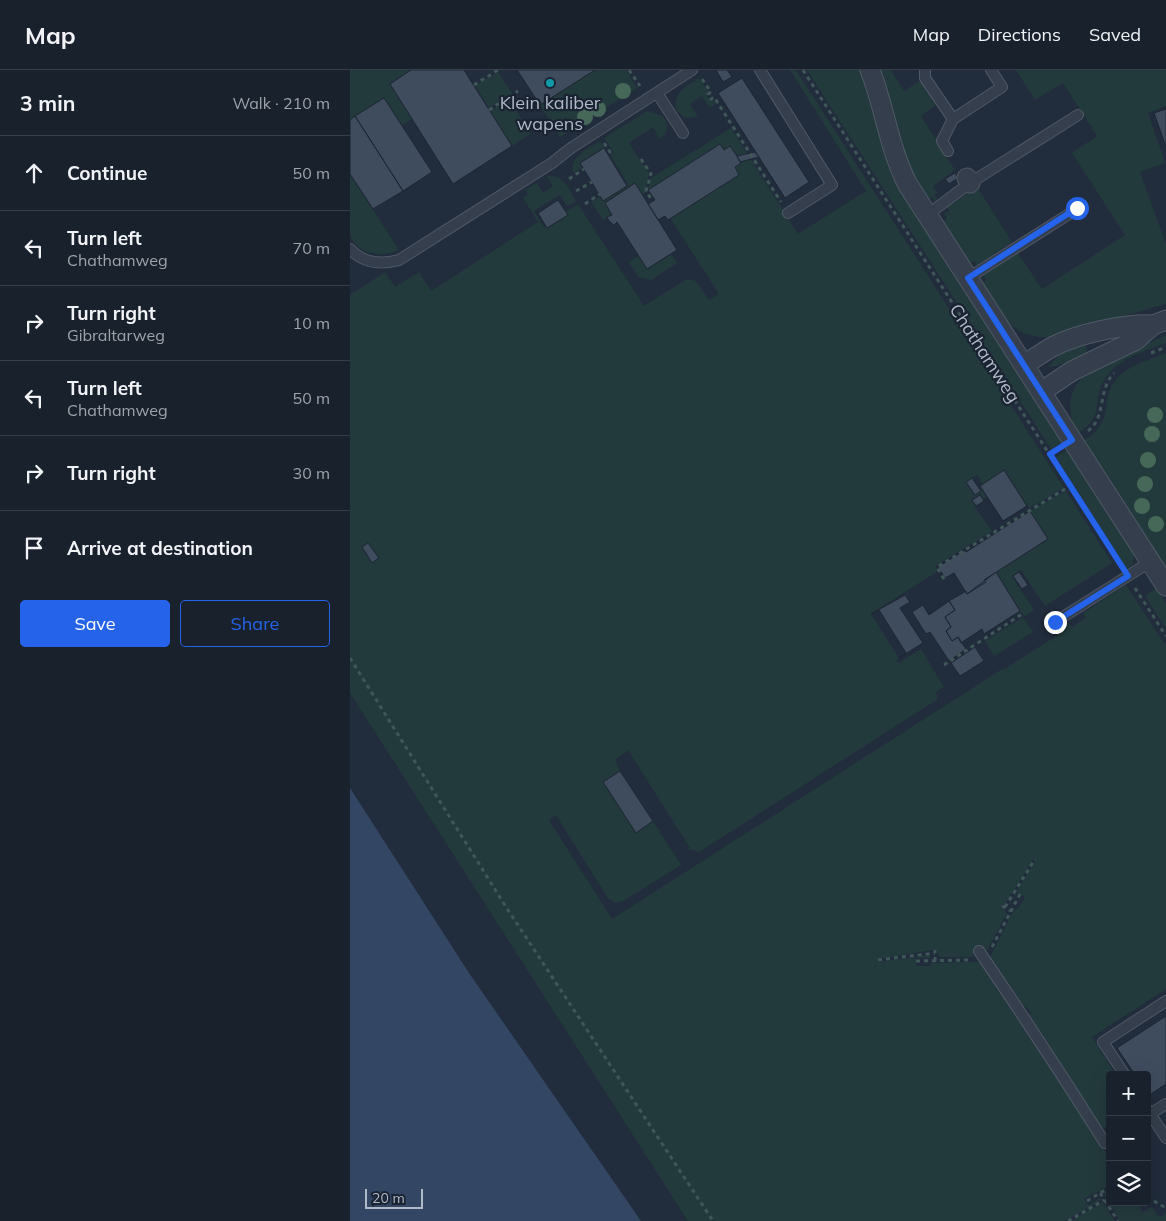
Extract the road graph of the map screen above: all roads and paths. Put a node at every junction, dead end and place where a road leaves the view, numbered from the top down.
1 (498, 70) edge
2 (629, 70) edge
3 (692, 70) edge
4 (760, 70) edge
5 (802, 70) edge
6 (870, 70) edge
7 (925, 70) edge
8 (991, 70) edge
9 (701, 77) dead end
10 (474, 85) dead end
11 (518, 91) dead end
12 (657, 93) junction
13 (648, 99) junction
14 (489, 110) dead end
15 (1078, 115) dead end
16 (953, 119) junction
17 (683, 133) dead end
18 (948, 151) dead end
19 (641, 159) dead end
20 (584, 170) dead end
21 (568, 179) dead end
22 (592, 182) dead end
23 (576, 192) dead end
24 (600, 194) dead end
25 (652, 200) dead end
26 (585, 204) dead end
27 (1077, 208) dead end
28 (788, 213) joint
29 (927, 214) junction
30 (350, 249) edge
31 (968, 278) junction
32 (1159, 322) edge
33 (1166, 347) edge
34 (1144, 356) dead end
35 (1024, 365) junction
36 (1120, 368) dead end
37 (1040, 392) junction
38 (1072, 440) junction
39 (1050, 454) junction
40 (1070, 486) junction
41 (1150, 562) junction
42 (1128, 576) junction
43 (944, 579) dead end
44 (1166, 586) edge
45 (1024, 616) dead end
46 (1055, 622) dead end
47 (1166, 636) edge
48 (350, 658) edge
49 (944, 665) dead end
50 (1035, 859) dead end
51 (1011, 911) dead end
52 (979, 951) dead end
53 (878, 960) dead end
54 (935, 960) dead end
55 (1166, 1001) edge
56 (1122, 1071) edge
57 (1166, 1104) edge
58 (1151, 1112) edge
59 (1150, 1116) edge
60 (1166, 1138) edge
61 (1106, 1142) edge
62 (1106, 1189) edge
63 (1100, 1193) junction
64 (1151, 1199) edge
65 (1104, 1200) junction
66 (1087, 1202) dead end
67 (1166, 1208) edge
68 (713, 1221) edge
69 (1068, 1221) edge
70 (1118, 1221) edge

1 - 10 path
2 - 13 path
3 - 12 lane
4 - 28 lane
5 - 39 path, Chathamweg
6 - 29 street, Chathamweg
7 - 16 lane
8 - 16 lane
9 - 28 path
11 - 14 path
12 - 13 lane
12 - 17 lane
13 - 30 lane
15 - 29 lane
16 - 18 lane
19 - 25 path
20 - 21 path
22 - 23 path
24 - 26 path
27 - 31 lane
29 - 31 street, Chathamweg
31 - 35 street, Chathamweg
32 - 35 street
32 - 37 street
33 - 34 path
35 - 37 street, Chathamweg
36 - 38 path
37 - 38 street, Chathamweg
38 - 39 path
38 - 41 street, Chathamweg
39 - 40 path, Chathamweg
40 - 42 path, Chathamweg
40 - 43 path
41 - 42 lane
41 - 44 street, Chathamweg
42 - 46 lane
42 - 47 path, Chathamweg
45 - 49 path
48 - 68 path
50 - 51 path
52 - 61 lane
53 - 54 path
55 - 56 lane
57 - 58 lane
59 - 60 lane
62 - 63 path
63 - 65 path
63 - 66 path
64 - 67 path
65 - 69 path
65 - 70 path

